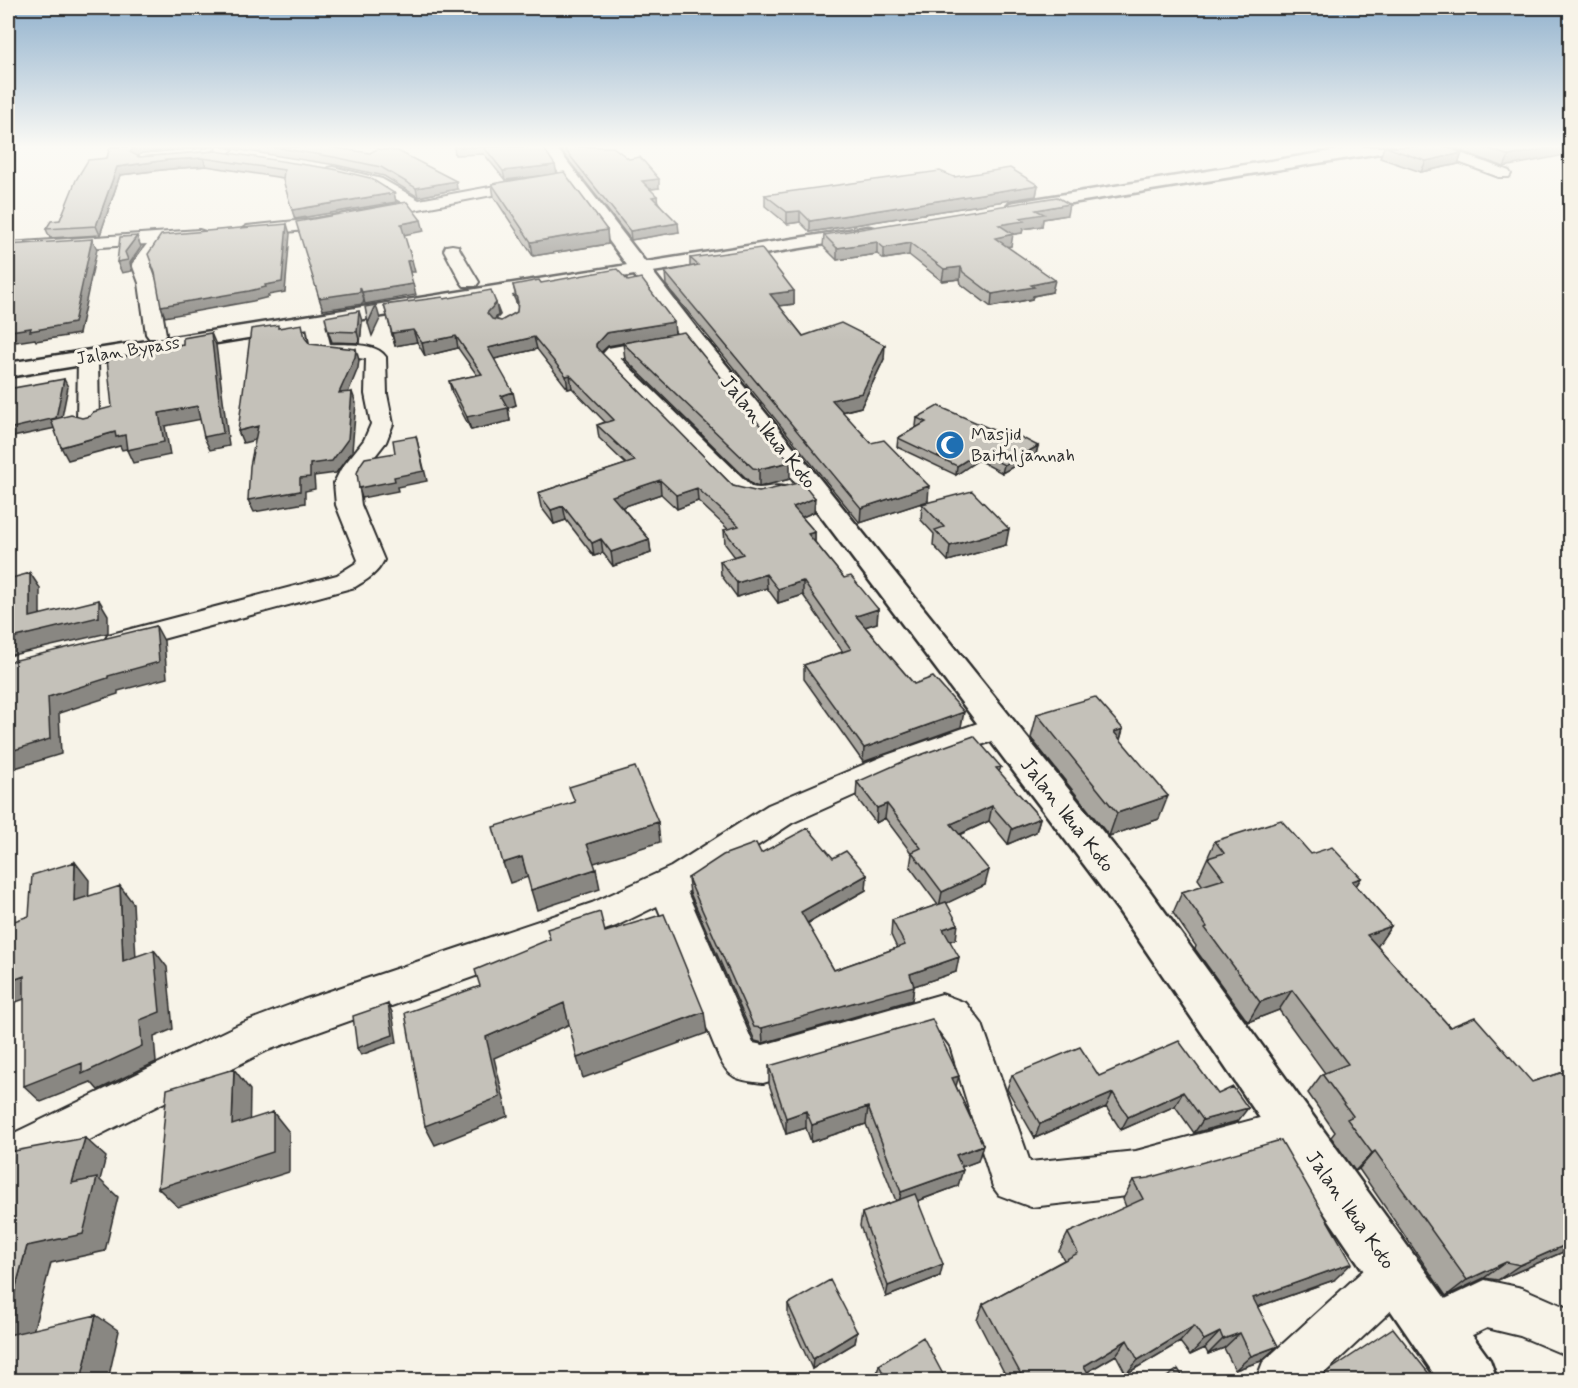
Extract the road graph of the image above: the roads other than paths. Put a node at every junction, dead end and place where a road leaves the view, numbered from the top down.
1 (376, 212) edge
2 (597, 212) edge
3 (884, 222) edge
4 (159, 238) junction
5 (8, 248) edge
6 (452, 250) dead end
7 (636, 262) junction
8 (470, 282) junction
9 (501, 291) junction
10 (316, 321) junction
11 (502, 325) edge
12 (156, 334) junction
13 (693, 339) junction
14 (8, 357) edge
15 (88, 358) junction
16 (8, 370) edge
17 (88, 422) edge
18 (810, 484) junction
19 (90, 647) edge
20 (998, 727) junction
21 (667, 886) junction
22 (1293, 1130) junction
23 (8, 1159) edge
24 (1395, 1274) junction
25 (1434, 1329) junction
26 (1570, 1333) edge
27 (1281, 1380) edge
28 (1470, 1380) edge

1 - 4 street
2 - 7 main road, Jalan Ikua Koto
3 - 7 main road, Jalan Bypass
4 - 5 street
4 - 12 street
6 - 8 street
7 - 8 main road, Jalan Bypass
7 - 9 main road, Jalan Bypass
7 - 13 main road, Jalan Ikua Koto
8 - 12 main road, Jalan Bypass
9 - 10 main road, Jalan Bypass
9 - 11 street
10 - 15 main road, Jalan Bypass
10 - 19 street
12 - 14 main road, Jalan Bypass
13 - 18 main road, Jalan Ikua Koto
13 - 18 street
15 - 16 main road, Jalan Bypass
15 - 17 street
18 - 20 main road, Jalan Ikua Koto
20 - 21 street
20 - 22 main road, Jalan Ikua Koto
21 - 22 street
21 - 23 street
22 - 24 main road, Jalan Ikua Koto
24 - 25 main road, Jalan Ikua Koto
24 - 27 street
25 - 26 street
25 - 28 main road, Jalan Ikua Koto

